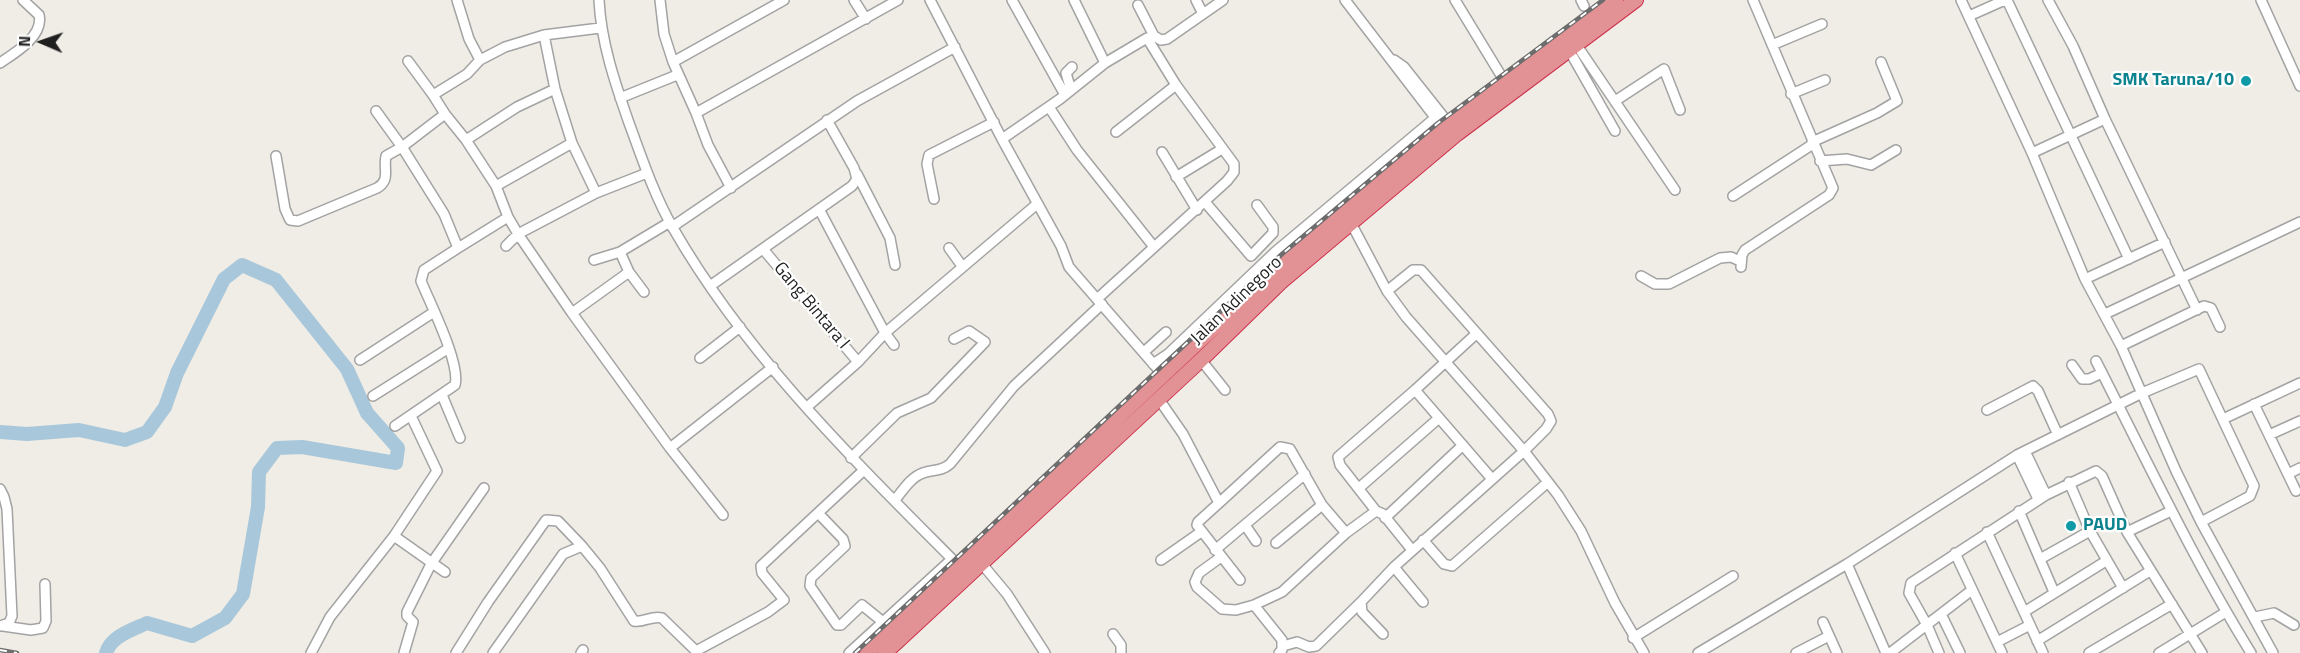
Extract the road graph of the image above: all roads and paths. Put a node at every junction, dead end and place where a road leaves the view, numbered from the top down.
1 (23, 0) edge
2 (458, 0) edge
3 (599, 0) edge
4 (660, 0) edge
5 (784, 0) edge
6 (854, 0) edge
7 (898, 0) edge
8 (930, 0) edge
9 (1012, 0) edge
10 (1074, 0) edge
11 (1196, 0) edge
12 (1223, 0) edge
13 (1345, 0) edge
14 (1455, 0) edge
15 (1616, 0) edge
16 (1636, 0) edge
17 (1753, 0) edge
18 (1961, 0) edge
19 (2006, 0) edge
20 (2049, 0) edge
21 (2261, 0) edge
22 (1138, 5) dead end
23 (1203, 14) junction
24 (1604, 16) junction
25 (1969, 16) junction
26 (866, 19) junction
27 (1822, 24) dead end
28 (600, 28) junction
29 (1584, 30) junction
30 (544, 35) junction
31 (1150, 37) junction
32 (1772, 45) junction
33 (955, 47) junction
34 (1573, 47) junction
35 (408, 60) dead end
36 (480, 60) junction
37 (1881, 62) dead end
38 (0, 63) edge
39 (673, 63) junction
40 (1105, 63) junction
41 (1072, 67) dead end
42 (677, 75) junction
43 (1825, 80) dead end
44 (1505, 82) junction
45 (1176, 85) junction
46 (2300, 87) edge
47 (555, 89) junction
48 (1068, 92) junction
49 (1791, 94) junction
50 (433, 95) junction
51 (620, 98) junction
52 (1615, 101) junction
53 (1428, 103) junction
54 (1049, 107) junction
55 (1680, 110) dead end
56 (376, 111) dead end
57 (696, 112) junction
58 (445, 114) junction
59 (2105, 119) junction
60 (827, 120) junction
61 (994, 122) junction
62 (1443, 124) junction
63 (1615, 131) dead end
64 (1116, 132) dead end
65 (2070, 135) junction
66 (1002, 139) junction
67 (466, 140) junction
68 (572, 143) junction
69 (1813, 143) junction
70 (402, 147) junction
71 (1222, 149) junction
72 (1896, 150) dead end
73 (1162, 152) dead end
74 (2032, 153) junction
75 (276, 156) dead end
76 (1820, 161) junction
77 (647, 173) junction
78 (857, 174) junction
79 (1176, 177) junction
80 (496, 186) junction
81 (731, 188) junction
82 (1675, 190) dead end
83 (596, 193) junction
84 (1733, 196) dead end
85 (934, 199) dead end
86 (1205, 202) junction
87 (1037, 204) junction
88 (1257, 206) dead end
89 (819, 209) junction
90 (1197, 210) junction
91 (508, 217) junction
92 (2300, 222) edge
93 (1351, 223) junction
94 (671, 224) junction
95 (518, 234) junction
96 (2165, 242) junction
97 (506, 246) dead end
98 (1154, 247) junction
99 (458, 248) junction
100 (949, 248) dead end
101 (764, 249) junction
102 (620, 252) junction
103 (2129, 259) junction
104 (594, 260) dead end
105 (895, 265) dead end
106 (962, 266) junction
107 (629, 272) junction
108 (1641, 276) dead end
109 (2182, 276) junction
110 (2085, 279) junction
111 (710, 286) junction
112 (1387, 291) junction
113 (645, 292) dead end
114 (1099, 302) junction
115 (2197, 310) junction
116 (434, 312) junction
117 (572, 313) junction
118 (2105, 314) junction
119 (904, 317) junction
120 (911, 325) dead end
121 (740, 327) junction
122 (2220, 327) dead end
123 (1166, 332) dead end
124 (885, 333) junction
125 (1476, 334) junction
126 (954, 339) dead end
127 (894, 345) dead end
128 (2121, 346) junction
129 (449, 348) junction
130 (1144, 352) junction
131 (700, 358) dead end
132 (360, 360) dead end
133 (1201, 360) junction
134 (2096, 361) dead end
135 (858, 362) junction
136 (1444, 362) junction
137 (1153, 364) junction
138 (2072, 365) dead end
139 (773, 367) junction
140 (2102, 373) junction
141 (1163, 375) junction
142 (2300, 383) edge
143 (1225, 390) dead end
144 (1415, 390) junction
145 (2142, 393) junction
146 (442, 395) junction
147 (373, 396) dead end
148 (1158, 398) junction
149 (2254, 404) junction
150 (2117, 406) junction
151 (807, 407) junction
152 (1987, 410) dead end
153 (411, 416) junction
154 (1439, 418) junction
155 (2223, 419) junction
156 (2300, 421) edge
157 (395, 426) dead end
158 (2058, 435) junction
159 (2270, 435) junction
160 (460, 438) dead end
161 (1463, 445) junction
162 (670, 448) junction
163 (1524, 451) junction
164 (2021, 453) junction
165 (851, 458) junction
166 (2300, 468) edge
167 (864, 471) junction
168 (1305, 474) junction
169 (2288, 474) junction
170 (1492, 479) junction
171 (1548, 482) junction
172 (2069, 482) junction
173 (484, 488) dead end
174 (1359, 488) junction
175 (0, 489) edge
176 (2296, 491) dead end
177 (2042, 497) junction
178 (895, 500) junction
179 (1219, 503) junction
180 (1322, 505) junction
181 (1376, 511) junction
182 (2019, 511) junction
183 (2171, 511) junction
184 (819, 513) junction
185 (723, 515) dead end
186 (1385, 518) junction
187 (2200, 522) junction
188 (1245, 525) junction
189 (2091, 531) junction
190 (1201, 532) junction
191 (1986, 532) junction
192 (2127, 532) junction
193 (1346, 533) junction
194 (394, 536) junction
195 (1423, 540) junction
196 (1256, 541) dead end
197 (1276, 543) dead end
198 (582, 546) junction
199 (1412, 550) junction
200 (1218, 553) junction
201 (1955, 553) junction
202 (2040, 559) junction
203 (1161, 560) dead end
204 (2106, 561) junction
205 (956, 563) junction
206 (431, 564) junction
207 (982, 564) junction
208 (1847, 564) junction
209 (1394, 567) junction
210 (2150, 571) junction
211 (445, 572) dead end
212 (1733, 576) dead end
213 (1240, 580) dead end
214 (45, 584) dead end
215 (2123, 588) junction
216 (1972, 590) junction
217 (2055, 592) junction
218 (1361, 602) junction
219 (1423, 602) dead end
220 (2172, 604) junction
221 (1254, 605) junction
222 (2024, 612) junction
223 (2226, 612) junction
224 (1941, 614) junction
225 (2254, 617) junction
226 (883, 622) junction
227 (1823, 622) dead end
228 (1927, 625) junction
229 (2030, 625) junction
230 (2294, 625) dead end
231 (0, 626) edge
232 (904, 628) junction
233 (1113, 634) dead end
234 (1383, 634) dead end
235 (2191, 634) junction
236 (1829, 636) junction
237 (1633, 638) junction
238 (2037, 641) junction
239 (1997, 642) junction
240 (887, 646) edge
241 (1281, 650) edge
242 (697, 652) edge
243 (310, 653) edge
244 (404, 653) edge
245 (456, 653) edge
246 (493, 653) edge
247 (849, 653) edge
248 (867, 653) edge
249 (1045, 653) edge
250 (1121, 653) edge
251 (1644, 653) edge
252 (1698, 653) edge
253 (1796, 653) edge
254 (1837, 653) edge
255 (1888, 653) edge
256 (1939, 653) edge
257 (1960, 653) edge
258 (2002, 653) edge
259 (2043, 653) edge
260 (2089, 653) edge
261 (2160, 653) edge
262 (2202, 653) edge
263 (2251, 653) edge
264 (2273, 653) edge

1 - 38 street
2 - 36 street
3 - 28 street
4 - 39 street
5 - 39 street
6 - 26 street
7 - 26 street
8 - 33 street
9 - 48 street
10 - 40 street
11 - 23 street
12 - 23 street
13 - 53 street
14 - 44 street
15 - 24 highway
16 - 24 highway
17 - 32 street
18 - 25 street
19 - 25 street
19 - 65 street
20 - 59 street
21 - 46 street
22 - 31 street
23 - 31 street
24 - 29 highway
25 - 74 street
26 - 57 street
27 - 32 street
28 - 30 street
28 - 51 street
29 - 34 highway, Jalan Adinegoro
29 - 44 highway
30 - 36 street
30 - 47 street
31 - 40 street
31 - 45 street
32 - 49 street
33 - 60 street
33 - 61 street
34 - 52 street
34 - 63 street
34 - 93 highway, Jalan Adinegoro
35 - 50 street
36 - 50 street
37 - 69 street
39 - 42 street
40 - 48 street
41 - 48 street
42 - 51 street
42 - 57 street
43 - 49 street
44 - 62 highway
45 - 64 street
45 - 71 street
47 - 67 street
47 - 68 street
48 - 54 street
49 - 69 street
50 - 58 street
51 - 77 street
52 - 55 street
52 - 82 street
53 - 62 street
53 - 62 street
54 - 66 street
54 - 98 street
56 - 70 street
57 - 81 street
58 - 67 street
58 - 70 street
59 - 65 street
59 - 96 street
60 - 78 street
60 - 81 street
61 - 66 street
61 - 85 street
62 - 137 street
62 - 141 highway
65 - 74 street
65 - 103 street
66 - 87 street
67 - 80 street
68 - 80 street
68 - 83 street
69 - 76 street
69 - 84 street
70 - 75 street
70 - 99 street
71 - 79 street
71 - 86 street
72 - 76 street
73 - 79 street
74 - 110 street
76 - 108 street
77 - 83 street
77 - 94 street
78 - 89 street
78 - 105 street
79 - 90 street
80 - 91 street
81 - 94 street
83 - 95 street
86 - 88 street
86 - 90 street
87 - 106 street
87 - 114 street
89 - 101 street
89 - 124 street
90 - 98 street
91 - 95 street
91 - 99 street
92 - 109 street
93 - 112 street
93 - 133 highway, Jalan Adinegoro
94 - 102 street
94 - 111 street
95 - 97 street
95 - 117 street
96 - 103 street
96 - 109 street
98 - 114 street
99 - 116 street
100 - 106 street
101 - 111 street
101 - 135 street, Gang Bintara I
102 - 104 street
102 - 107 street
103 - 110 street
106 - 119 street
107 - 113 street
107 - 117 street
109 - 115 street
109 - 118 street
110 - 118 street
111 - 121 street
112 - 125 street
112 - 136 street
114 - 130 street
114 - 178 street
115 - 122 street
115 - 128 street
116 - 129 street
116 - 132 street
117 - 162 street
118 - 128 street
119 - 120 street
119 - 124 street
121 - 131 street
121 - 139 street
123 - 130 street
124 - 127 street
124 - 135 street
125 - 136 street
125 - 163 street
126 - 165 street
128 - 145 street
129 - 146 street
129 - 147 street
130 - 137 street
133 - 143 street
133 - 148 highway, Jalan Adinegoro
134 - 140 street
135 - 151 street
136 - 144 street
136 - 163 street
137 - 141 street
138 - 140 street
139 - 151 street
139 - 162 street
140 - 150 street
141 - 205 highway
142 - 149 street
144 - 154 street
144 - 174 street
145 - 150 street
145 - 155 street
145 - 187 street
146 - 153 street
146 - 160 street
148 - 179 street
148 - 207 highway, Jalan Adinegoro
149 - 155 street
149 - 159 street
150 - 158 street
150 - 183 street
151 - 165 street
152 - 158 street
153 - 157 street
153 - 194 street
154 - 161 street
154 - 174 street
155 - 187 street
156 - 159 street
158 - 164 street
159 - 169 street
161 - 170 street
161 - 186 street
162 - 185 street
163 - 170 street
163 - 171 street
164 - 177 street
164 - 208 street
165 - 167 street
166 - 169 street
167 - 178 street
167 - 184 street
168 - 179 street
168 - 180 street
168 - 188 street
169 - 176 street
170 - 195 street
171 - 195 street
171 - 237 street
172 - 177 street
172 - 189 street
172 - 192 street
173 - 206 street
174 - 181 street
175 - 231 street
177 - 182 street
178 - 205 street
179 - 190 street
180 - 193 street
180 - 197 street
181 - 186 street
181 - 193 street
182 - 191 street
182 - 202 street
183 - 192 street
183 - 223 street
184 - 226 street
184 - 242 street
186 - 199 street
187 - 225 street
188 - 196 street
188 - 200 street
189 - 202 street
189 - 204 street
190 - 200 street
190 - 203 street
191 - 201 street
191 - 222 street
192 - 210 street
193 - 221 street
194 - 206 street
194 - 243 street
195 - 199 street
198 - 242 street
198 - 245 street
198 - 246 street
199 - 209 street
200 - 213 street
200 - 221 street
201 - 216 street
201 - 228 street
202 - 217 street
204 - 215 street
204 - 217 street
205 - 226 street
205 - 232 highway
206 - 211 street
206 - 244 street
207 - 232 highway, Jalan Adinegoro
207 - 249 street
208 - 252 street
208 - 255 street
209 - 218 street
209 - 219 street
210 - 215 street
210 - 220 street
212 - 237 street
214 - 231 street
215 - 238 street
216 - 224 street
216 - 239 street
217 - 222 street
218 - 234 street
218 - 241 street
220 - 235 street
220 - 260 street
221 - 241 street
222 - 229 street
223 - 235 street
223 - 263 street
224 - 228 street
224 - 257 street
225 - 230 street
225 - 264 street
226 - 247 street
227 - 236 street
228 - 255 street
228 - 256 street
229 - 238 street
229 - 239 street
232 - 240 highway
233 - 250 street
235 - 261 street
235 - 262 street
236 - 253 street
236 - 254 street
237 - 251 street
238 - 259 street
239 - 258 street
240 - 248 highway

